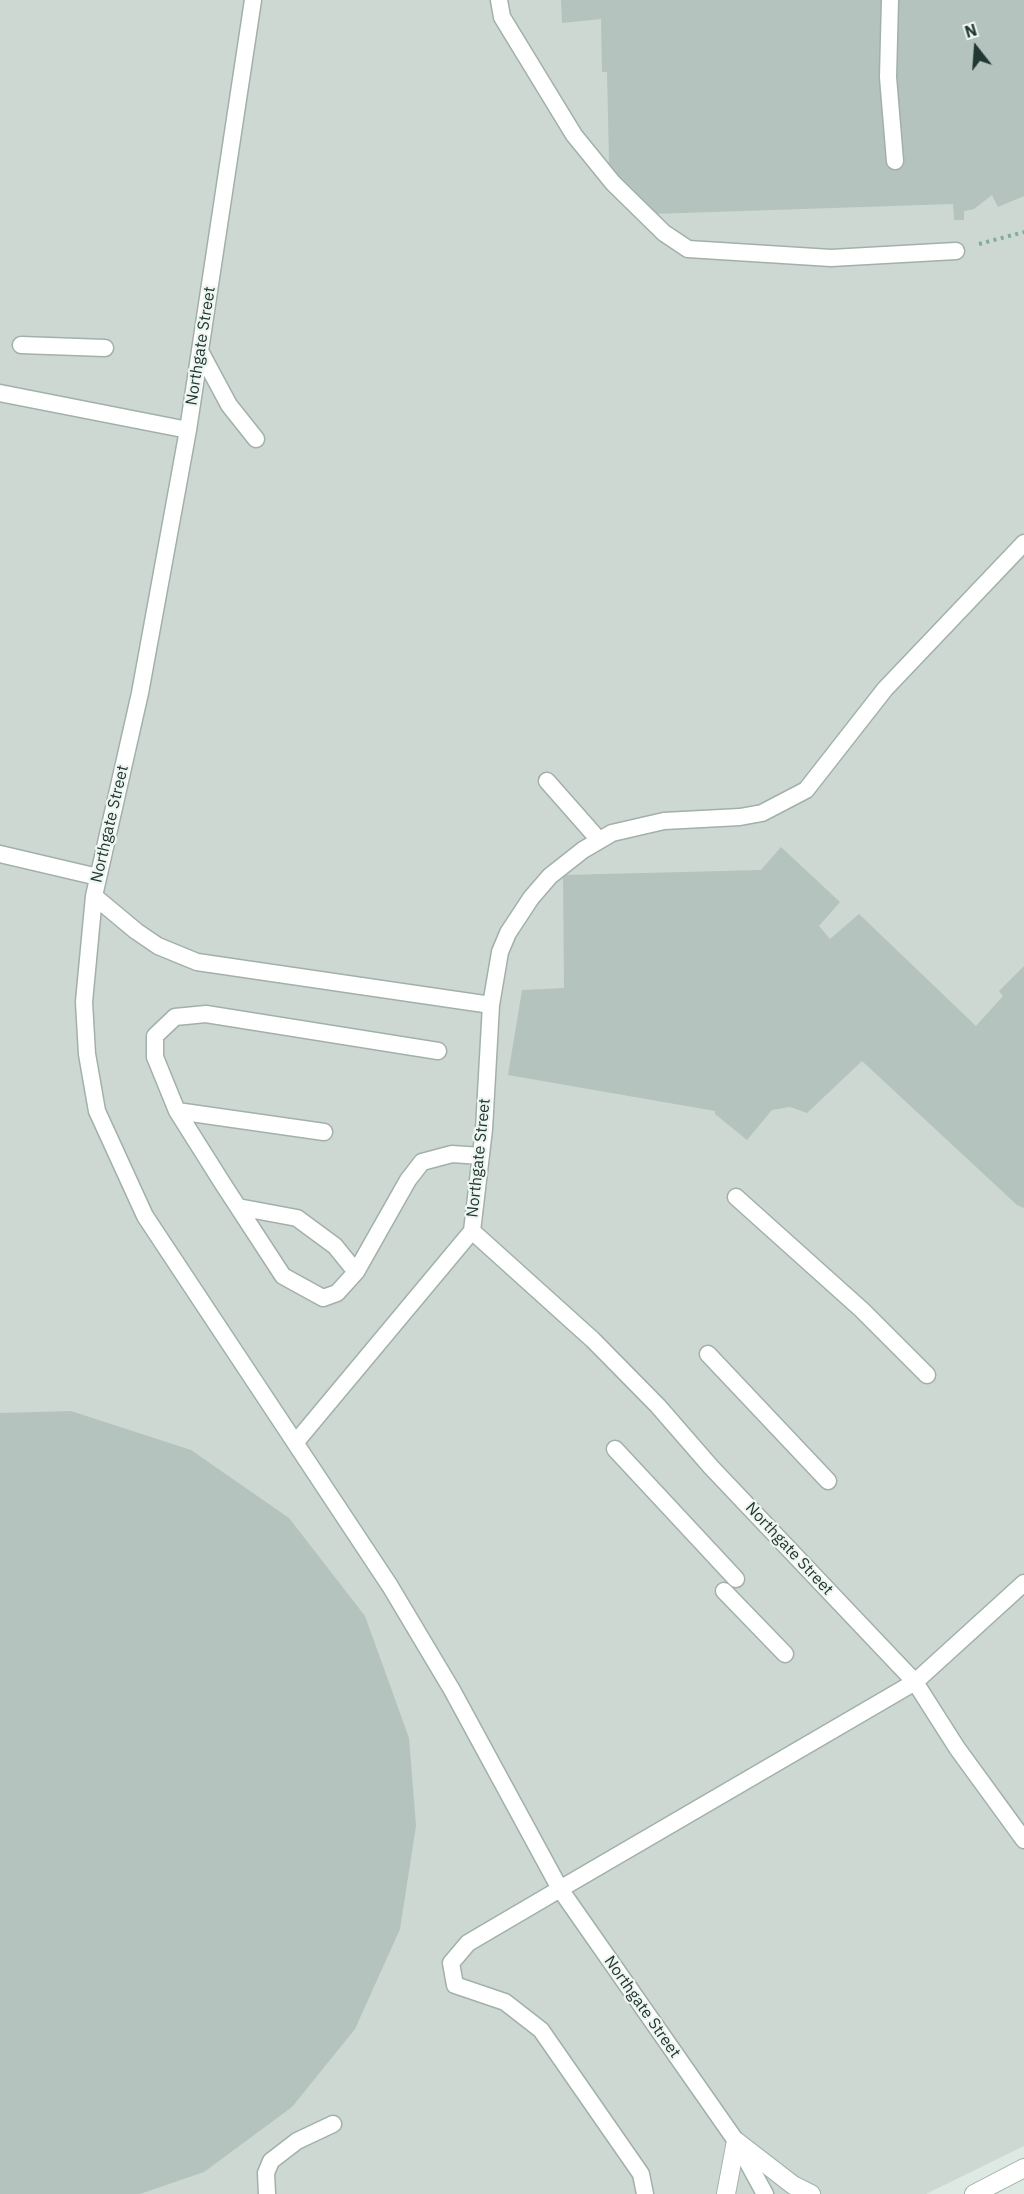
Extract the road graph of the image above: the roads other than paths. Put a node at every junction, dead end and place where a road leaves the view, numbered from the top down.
1 (253, 0) edge
2 (500, 0) edge
3 (890, 0) edge
4 (895, 161) dead end
5 (956, 251) road end
6 (21, 345) dead end
7 (105, 348) dead end
8 (200, 351) junction
9 (0, 393) edge
10 (188, 430) junction
11 (256, 439) dead end
12 (1024, 543) edge
13 (547, 781) dead end
14 (599, 840) junction
15 (0, 854) edge
16 (98, 877) junction
17 (94, 896) junction
18 (491, 1005) junction
19 (438, 1051) dead end
20 (177, 1111) junction
21 (324, 1132) dead end
22 (480, 1156) junction
23 (736, 1197) dead end
24 (238, 1207) junction
25 (472, 1231) junction
26 (357, 1272) junction
27 (708, 1354) dead end
28 (927, 1376) dead end
29 (296, 1442) junction
30 (615, 1449) dead end
31 (828, 1481) dead end
32 (736, 1579) dead end
33 (1024, 1583) edge
34 (724, 1591) dead end
35 (785, 1654) dead end
36 (915, 1682) junction
37 (1024, 1840) edge
38 (560, 1889) junction
39 (333, 2124) dead end
40 (736, 2142) junction
41 (1024, 2168) edge
42 (267, 2194) edge
43 (645, 2194) edge
44 (726, 2194) edge
45 (765, 2194) edge
46 (811, 2194) edge
47 (974, 2194) edge

1 - 8 lane, Northgate Street
2 - 5 lane
3 - 4 lane
6 - 7 lane
8 - 10 lane, Northgate Street
8 - 11 lane
9 - 10 lane
10 - 16 lane, Northgate Street
12 - 14 lane
13 - 14 lane
14 - 18 lane
15 - 16 lane
16 - 17 lane, Northgate Street
17 - 18 lane, Northgate Street
17 - 29 lane, Northgate Street
18 - 22 lane, Northgate Street
19 - 20 lane
20 - 21 lane
20 - 24 lane
22 - 25 lane, Northgate Street
22 - 26 lane
23 - 28 lane
24 - 26 lane
24 - 26 lane
25 - 29 lane
25 - 36 lane, Northgate Street
27 - 31 lane
29 - 38 lane, Northgate Street
30 - 32 lane
33 - 36 lane
34 - 35 lane
36 - 37 lane, Northgate Street
36 - 38 lane
38 - 40 lane, Northgate Street
38 - 43 lane
39 - 42 lane
40 - 44 street
40 - 45 lane, Northgate Street
40 - 46 street
41 - 47 street

